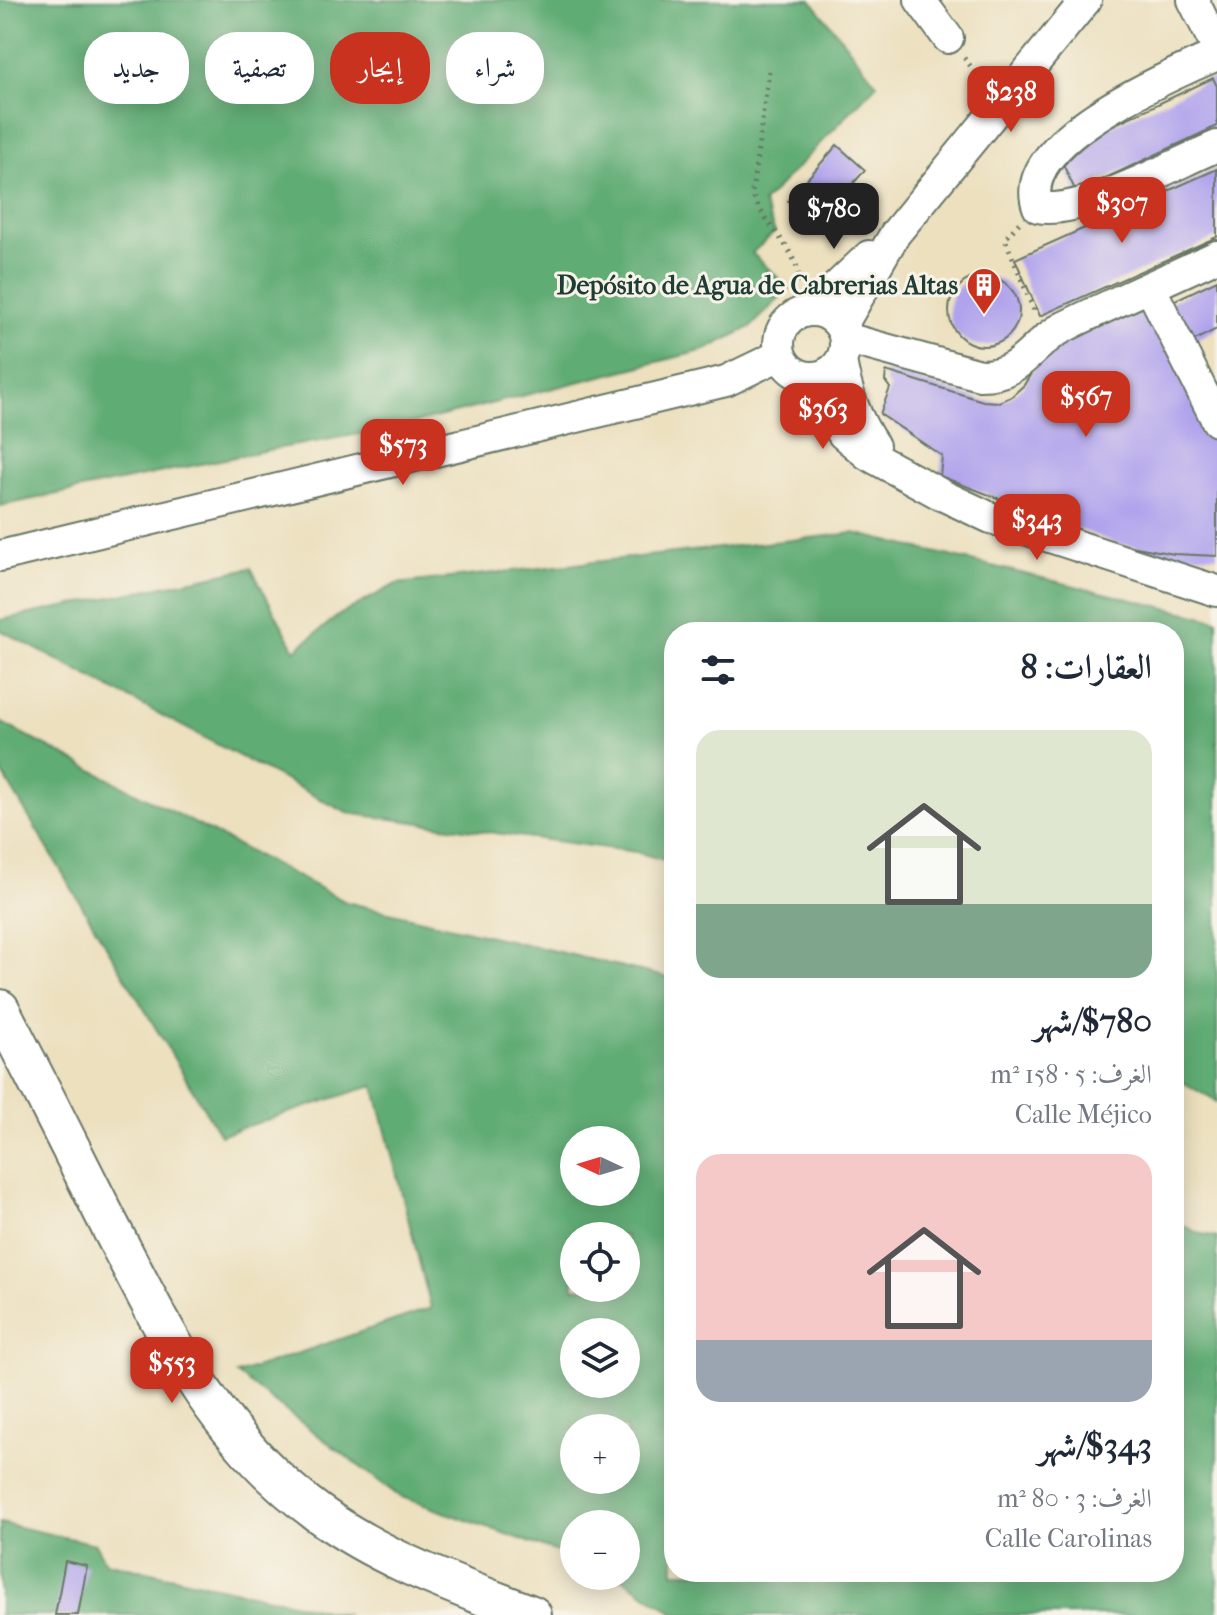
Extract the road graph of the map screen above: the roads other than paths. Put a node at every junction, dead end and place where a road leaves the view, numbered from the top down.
1 (920, 0) edge
2 (1086, 0) edge
3 (1193, 0) edge
4 (948, 38) road end
5 (1217, 48) edge
6 (1217, 55) edge
7 (1217, 146) edge
8 (895, 234) junction
9 (1217, 256) edge
10 (1150, 287) junction
11 (804, 312) junction
12 (836, 351) junction
13 (780, 355) junction
14 (1217, 421) edge
15 (0, 556) edge
16 (1214, 589) edge
17 (0, 1009) edge
18 (532, 1615) edge

1 - 4 street
2 - 8 street
3 - 5 street
6 - 7 street
8 - 11 street
8 - 12 street
9 - 10 street
10 - 12 street
10 - 14 street
11 - 12 street
11 - 13 street
12 - 13 street
12 - 16 street
13 - 15 street
17 - 18 street

